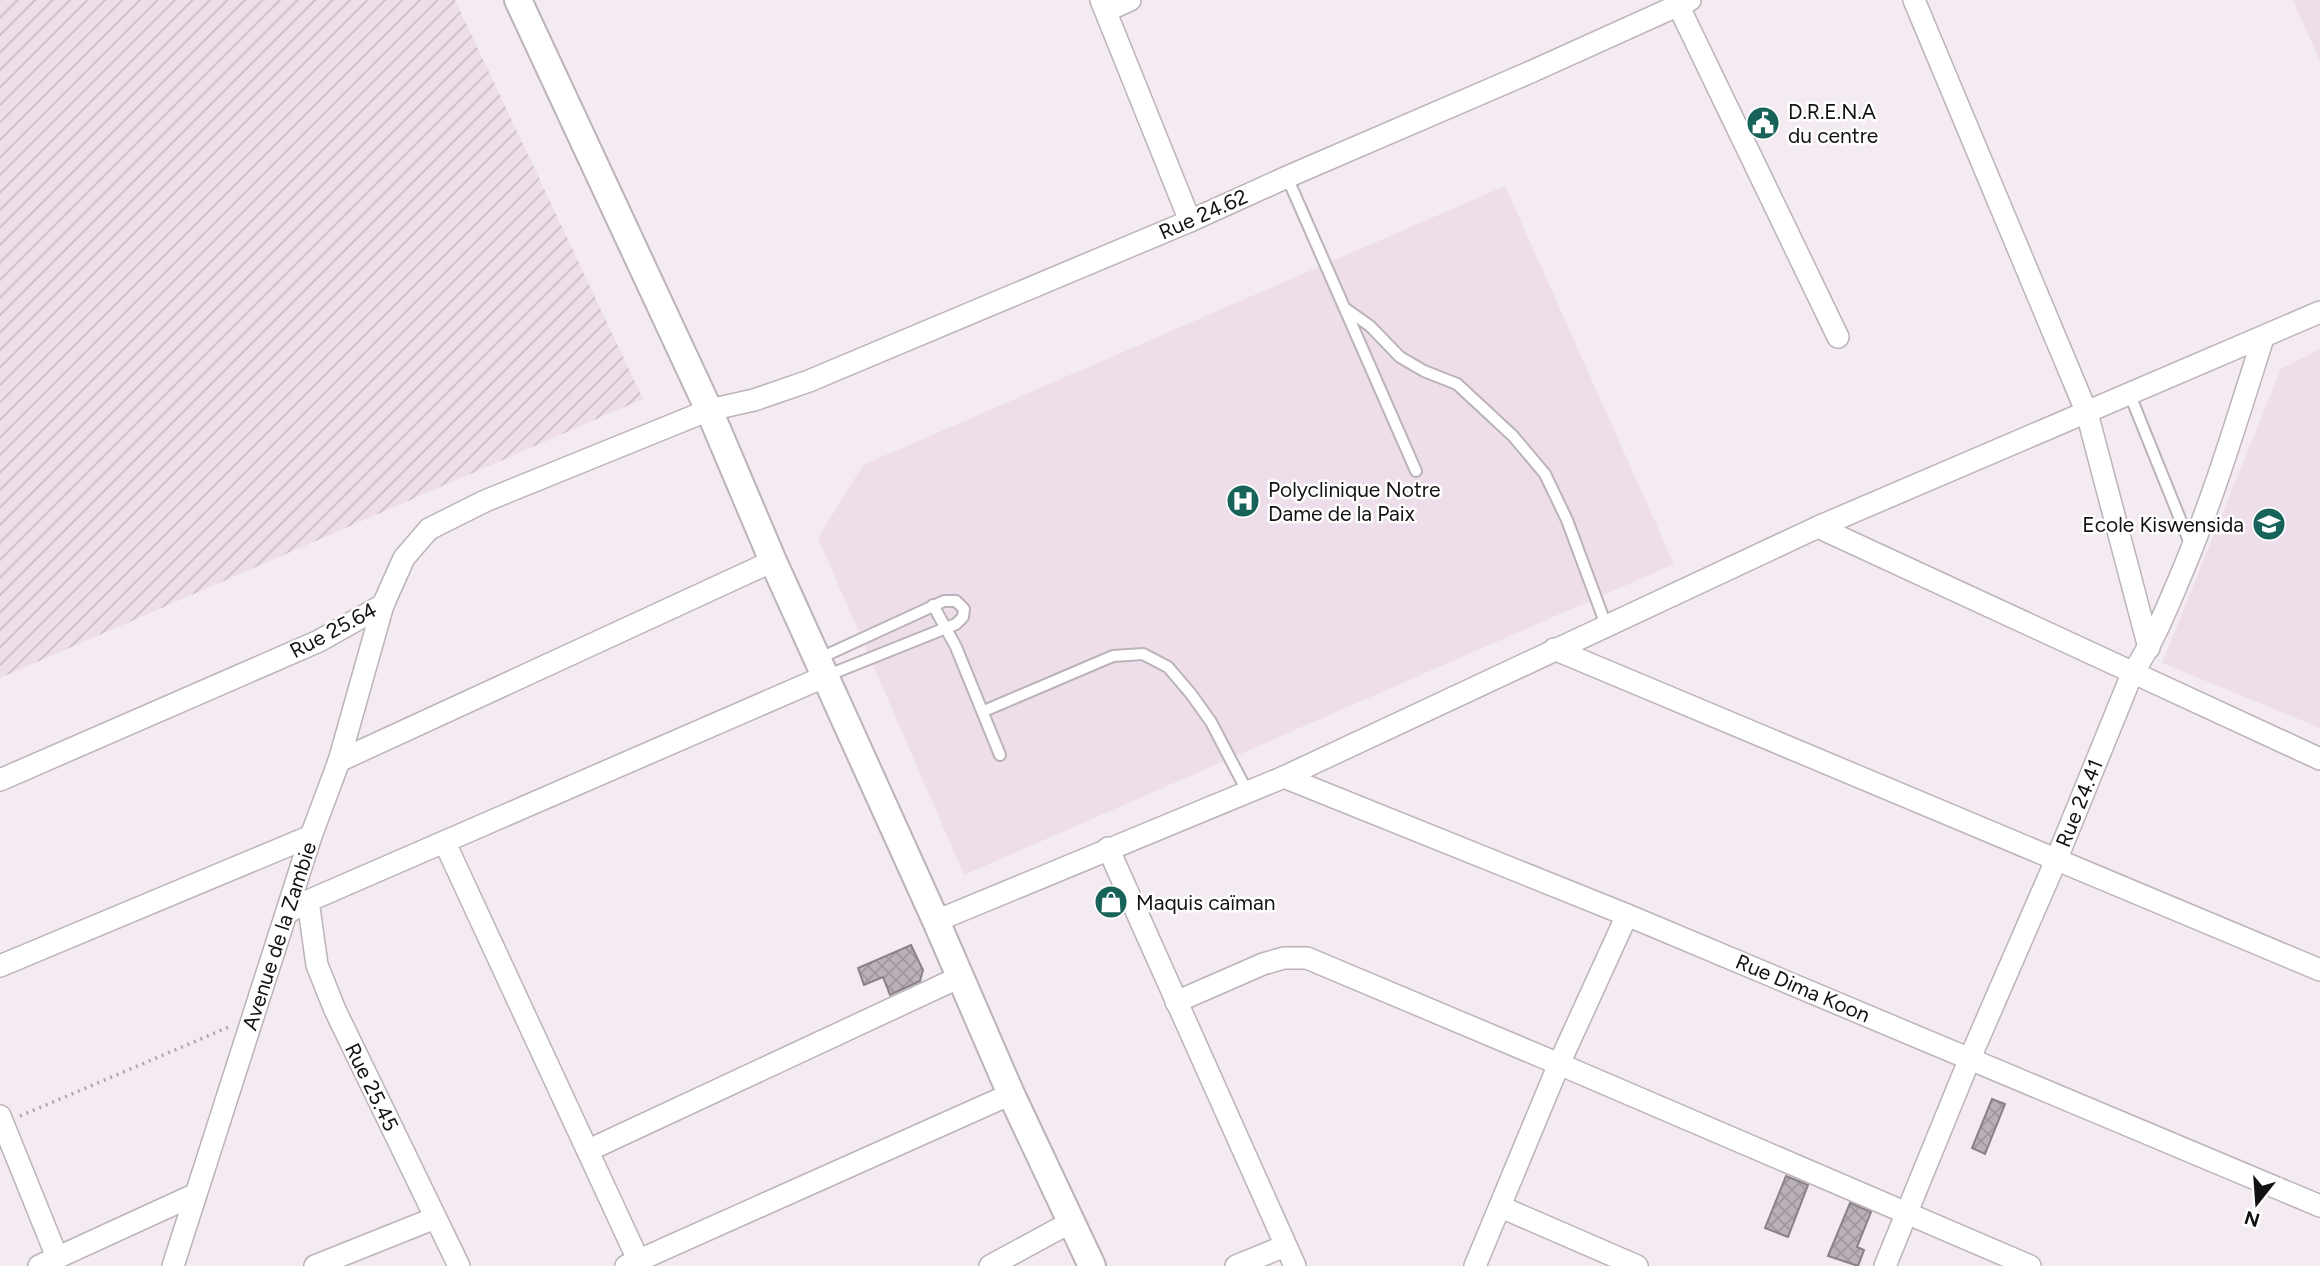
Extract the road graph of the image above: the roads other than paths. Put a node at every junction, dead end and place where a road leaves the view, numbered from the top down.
1 (518, 0) edge
2 (1130, 0) edge
3 (1914, 0) edge
4 (1684, 3) edge
5 (1103, 6) edge
6 (1287, 177) junction
7 (1190, 221) junction
8 (1346, 309) junction
9 (2320, 312) edge
10 (1838, 337) dead end
11 (2263, 338) junction
12 (2130, 395) junction
13 (709, 410) junction
14 (2087, 413) junction
15 (1416, 471) dead end
16 (1818, 527) junction
17 (2192, 549) junction
18 (773, 561) junction
19 (933, 605) junction
20 (383, 606) junction
21 (1605, 625) junction
22 (946, 628) junction
23 (2150, 648) junction
24 (1554, 649) junction
25 (822, 667) junction
26 (2132, 674) junction
27 (984, 711) junction
28 (1000, 755) dead end
29 (2320, 759) edge
30 (339, 761) junction
31 (1284, 777) junction
32 (0, 780) edge
33 (1247, 791) junction
34 (311, 836) junction
35 (446, 843) junction
36 (1108, 848) junction
37 (2057, 858) junction
38 (308, 901) junction
39 (287, 913) junction
40 (1627, 915) junction
41 (936, 921) junction
42 (0, 966) edge
43 (2320, 970) edge
44 (960, 977) junction
45 (1176, 1002) junction
46 (1970, 1058) junction
47 (1559, 1064) junction
48 (1011, 1094) junction
49 (1, 1121) edge
50 (589, 1150) junction
51 (195, 1194) junction
52 (2320, 1206) edge
53 (1501, 1207) junction
54 (1907, 1214) junction
55 (435, 1218) junction
56 (1071, 1222) junction
57 (1286, 1246) junction
58 (48, 1262) edge
59 (635, 1264) edge
60 (173, 1266) edge
61 (315, 1266) edge
62 (459, 1266) edge
63 (990, 1266) edge
64 (1092, 1266) edge
65 (1236, 1266) edge
66 (1295, 1266) edge
67 (1475, 1266) edge
68 (1637, 1266) edge
69 (1885, 1266) edge
70 (2030, 1266) edge

1 - 13 street
2 - 5 street
3 - 14 street
4 - 6 street, Rue 24.62
4 - 10 street
5 - 7 street
6 - 7 street, Rue 24.62
6 - 8 lane
7 - 13 street, Rue 24.62
8 - 15 lane
8 - 21 lane
9 - 11 street
11 - 12 street
11 - 17 street, Rue 24.41
12 - 14 street
12 - 17 lane
13 - 18 street
13 - 20 street, Rue 25.64
14 - 16 street
14 - 23 street
16 - 21 street
16 - 26 street
17 - 23 street, Rue 24.41
18 - 25 street
18 - 30 street
19 - 22 lane
19 - 22 lane
19 - 25 lane
20 - 30 street, Avenue de la Zambie
20 - 32 street, Rue 25.64
21 - 24 street
22 - 25 lane
22 - 27 lane
23 - 26 street, Rue 24.41
24 - 31 street
24 - 37 street
25 - 35 street
25 - 41 street
26 - 29 street
26 - 37 street, Rue 24.41
27 - 28 lane
27 - 33 lane
30 - 34 street, Avenue de la Zambie
31 - 33 street
31 - 40 street, Rue Dima Koon
33 - 36 street
34 - 39 street, Avenue de la Zambie
34 - 42 street
35 - 38 street
35 - 50 street
36 - 41 street
36 - 45 street
37 - 43 street
37 - 46 street, Rue 24.41
38 - 39 street
38 - 55 street, Rue 25.45
39 - 51 street, Avenue de la Zambie
40 - 46 street, Rue Dima Koon
40 - 47 street
41 - 44 street
44 - 48 street
44 - 50 street
45 - 47 street
45 - 57 street
46 - 52 street, Rue Dima Koon
46 - 54 street, Rue 24.41
47 - 53 street
47 - 54 street
48 - 56 street
48 - 59 street
49 - 58 street
50 - 59 street
51 - 58 street
51 - 60 street, Avenue de la Zambie
53 - 67 street
53 - 68 street
54 - 69 street, Rue 24.41
54 - 70 street
55 - 61 street
55 - 62 street, Rue 25.45
56 - 63 street
56 - 64 street
57 - 65 street
57 - 66 street

